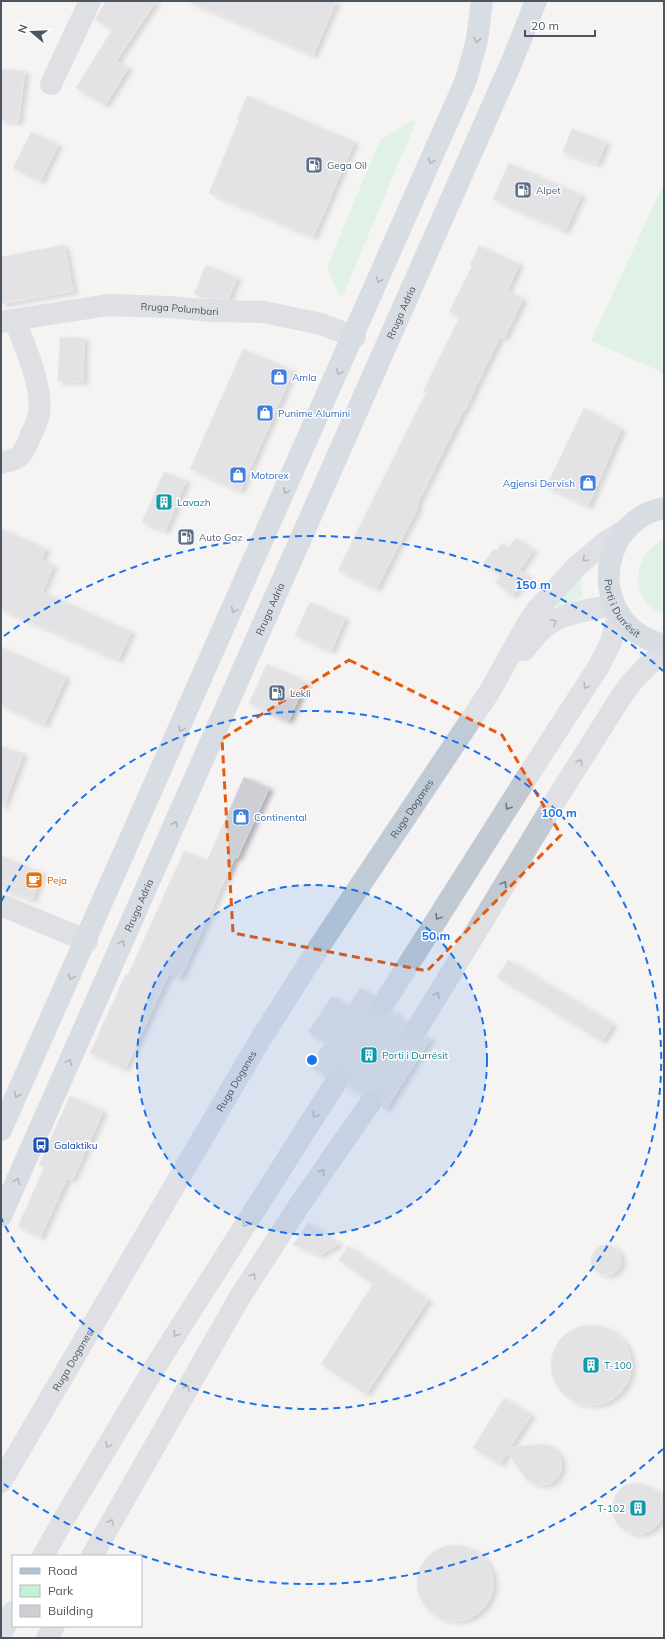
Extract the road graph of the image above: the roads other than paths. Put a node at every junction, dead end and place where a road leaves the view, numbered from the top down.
1 (90, 1) edge
2 (482, 1) edge
3 (536, 1) edge
4 (52, 84) dead end
5 (8, 321) edge
6 (355, 337) junction
7 (1, 463) edge
8 (664, 508) edge
9 (628, 528) junction
10 (617, 610) junction
11 (664, 645) edge
12 (664, 653) edge
13 (490, 691) junction
14 (1, 905) edge
15 (87, 941) junction
16 (384, 1003) tunnel mouth
17 (417, 1029) tunnel mouth
18 (336, 1082) tunnel mouth
19 (370, 1102) tunnel mouth
20 (1, 1130) edge
21 (1, 1216) edge
22 (1, 1482) edge
23 (44, 1555) edge
24 (93, 1555) edge
25 (12, 1614) edge
26 (53, 1627) edge
27 (1, 1634) edge
28 (47, 1638) edge

1 - 4 street
2 -> 6 main road
21 -> 3 main road, Rruga Adria
5 - 6 street, Rruga Polumbari
5 - 7 street
6 -> 15 main road
8 - 9 main road, Porti i Durrësit
9 - 10 main road, Porti i Durrësit
9 -> 13 main road
10 - 11 main road, Porti i Durrësit
13 -> 10 main road
10 -> 16 street
17 -> 12 street
13 - 22 main road, Ruga Doganes
14 - 15 street
15 -> 20 main road
18 -> 23 street
24 -> 19 street
25 - 27 street
26 - 28 street

